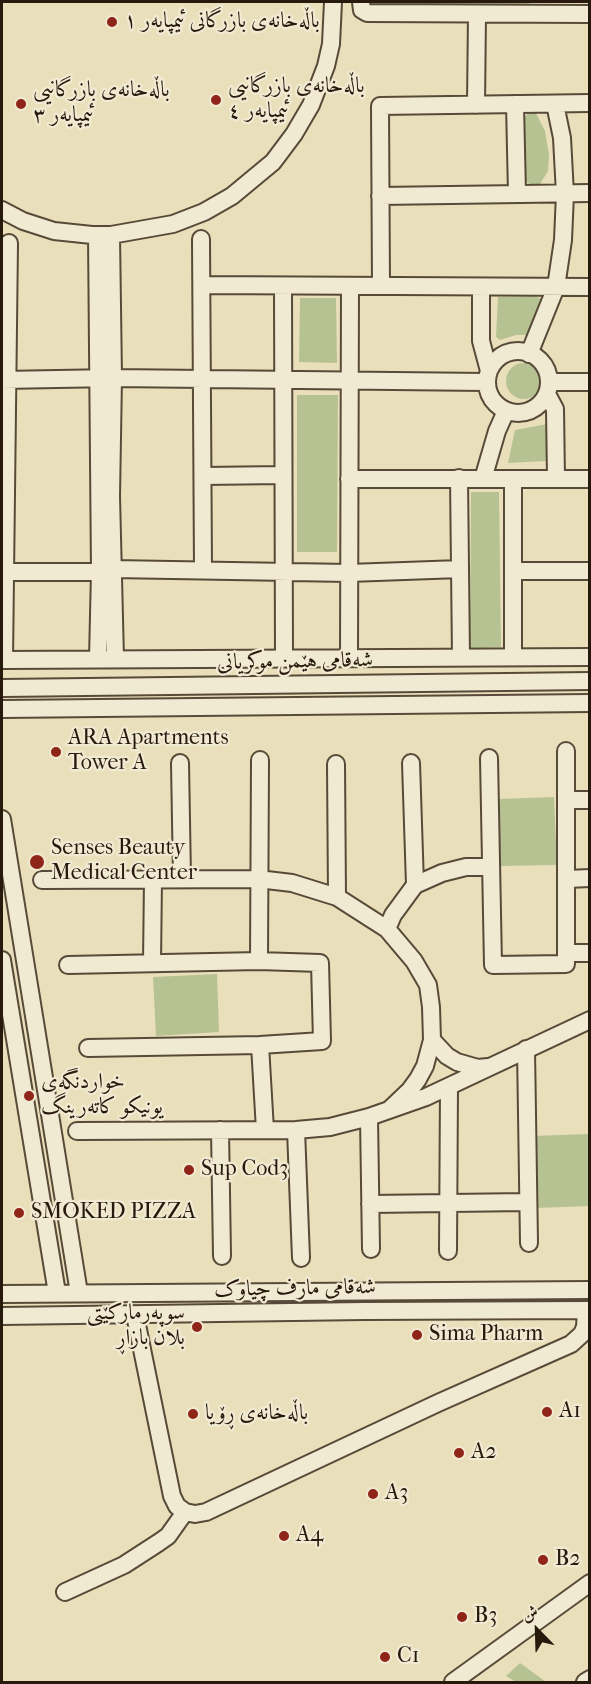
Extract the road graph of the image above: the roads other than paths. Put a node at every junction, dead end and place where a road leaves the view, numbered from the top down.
1 (333, 2) edge
2 (361, 2) edge
3 (544, 8) edge
4 (477, 14) junction
5 (590, 14) edge
6 (590, 103) edge
7 (515, 104) junction
8 (555, 104) junction
9 (476, 105) junction
10 (590, 193) edge
11 (517, 194) junction
12 (565, 194) junction
13 (380, 196) junction
14 (2, 210) edge
15 (104, 235) junction
16 (201, 239) dead end
17 (9, 243) dead end
18 (5, 283) edge
19 (202, 285) junction
20 (283, 286) junction
21 (350, 286) junction
22 (381, 286) junction
23 (481, 287) junction
24 (556, 287) junction
25 (590, 287) edge
26 (530, 354) junction
27 (487, 376) junction
28 (106, 379) junction
29 (5, 380) edge
30 (202, 380) junction
31 (282, 381) junction
32 (349, 382) junction
33 (590, 382) edge
34 (548, 388) junction
35 (506, 411) junction
36 (4, 475) edge
37 (283, 475) junction
38 (203, 476) junction
39 (459, 478) junction
40 (349, 479) junction
41 (483, 479) junction
42 (556, 479) junction
43 (590, 479) edge
44 (513, 480) junction
45 (460, 568) junction
46 (203, 569) junction
47 (106, 571) junction
48 (513, 571) junction
49 (590, 571) edge
50 (4, 572) edge
51 (283, 572) junction
52 (349, 573) junction
53 (460, 657) junction
54 (513, 657) junction
55 (590, 657) edge
56 (284, 658) junction
57 (349, 658) junction
58 (106, 659) junction
59 (3, 660) edge
60 (590, 681) edge
61 (380, 684) junction
62 (2, 688) edge
63 (590, 703) edge
64 (381, 705) junction
65 (2, 709) edge
66 (566, 751) dead end
67 (489, 758) dead end
68 (260, 760) dead end
69 (180, 763) dead end
70 (411, 763) dead end
71 (336, 764) dead end
72 (567, 800) junction
73 (590, 800) edge
74 (2, 819) edge
75 (490, 867) junction
76 (182, 878) junction
77 (590, 878) edge
78 (153, 879) junction
79 (258, 879) junction
80 (567, 879) junction
81 (42, 880) dead end
82 (415, 885) junction
83 (337, 897) junction
84 (387, 929) junction
85 (566, 953) junction
86 (590, 953) edge
87 (2, 960) edge
88 (259, 961) junction
89 (153, 963) junction
90 (68, 965) dead end
91 (590, 1020) edge
92 (432, 1040) junction
93 (260, 1045) junction
94 (88, 1047) dead end
95 (526, 1049) junction
96 (488, 1067) junction
97 (449, 1087) junction
98 (389, 1110) junction
99 (369, 1117) junction
100 (220, 1130) junction
101 (265, 1130) junction
102 (296, 1130) junction
103 (77, 1131) dead end
104 (447, 1202) junction
105 (528, 1202) junction
106 (370, 1204) junction
107 (530, 1243) dead end
108 (371, 1249) dead end
109 (448, 1251) dead end
110 (222, 1256) dead end
111 (301, 1258) dead end
112 (54, 1270) junction
113 (75, 1271) junction
114 (590, 1290) edge
115 (57, 1293) junction
116 (79, 1293) junction
117 (364, 1293) junction
118 (2, 1294) edge
119 (588, 1310) edge
120 (365, 1311) junction
121 (135, 1315) junction
122 (2, 1316) edge
123 (185, 1512) junction
124 (590, 1583) edge
125 (66, 1592) dead end
126 (590, 1679) edge
127 (453, 1683) edge
128 (585, 1683) edge

1 - 15 street
2 - 4 street
3 - 4 street
3 - 5 street
4 - 9 street
6 - 8 street
7 - 8 street
7 - 9 street
7 - 11 street
8 - 12 street
9 - 13 street
10 - 12 street
11 - 12 street
11 - 13 street
12 - 24 street
13 - 22 street
14 - 15 street
15 - 28 street
16 - 19 street
17 - 18 street
18 - 29 street
19 - 20 street
19 - 30 street
20 - 21 street
20 - 31 street
21 - 22 street
21 - 32 street
22 - 23 street
23 - 24 street
23 - 27 street
24 - 25 street
24 - 26 street
26 - 27 street
26 - 34 street
27 - 32 street
27 - 35 street
28 - 29 street
28 - 30 street
28 - 47 street
29 - 36 street
30 - 31 street
30 - 38 street
31 - 32 street
31 - 37 street
32 - 40 street
33 - 34 street
34 - 35 street
34 - 42 street
35 - 41 street
36 - 50 street
37 - 38 street
37 - 51 street
38 - 46 street
39 - 40 street
39 - 41 street
39 - 45 street
40 - 52 street
41 - 44 street
42 - 43 street
42 - 44 street
44 - 48 street
45 - 52 street
45 - 53 street
46 - 47 street
46 - 51 street
47 - 50 street
47 - 58 street
48 - 49 street
48 - 54 street
50 - 59 street
51 - 52 street
51 - 56 street
52 - 57 street
53 - 54 street
53 - 57 street
54 - 55 street
56 - 57 street
56 - 58 street
58 - 59 street
60 - 61 street, شەقامی هێمن موکریانی
61 - 62 street, شەقامی هێمن موکریانی
61 - 64 street
63 - 64 street, شەقامی هێمن موکریانی
64 - 65 street, شەقامی هێمن موکریانی
66 - 72 street
67 - 75 street
68 - 79 street
69 - 76 street
70 - 82 street
71 - 83 street
72 - 73 street
72 - 80 street
74 - 113 street
75 - 82 street
75 - 85 street
76 - 78 street
76 - 79 street
77 - 80 street
78 - 81 street
78 - 89 street
79 - 83 street
79 - 88 street
80 - 85 street
82 - 84 street
83 - 84 street
84 - 92 street
85 - 86 street
87 - 112 street
88 - 89 street
88 - 93 street
89 - 90 street
91 - 95 street
92 - 96 street
92 - 98 street
93 - 94 street
93 - 101 street
95 - 96 street
95 - 105 street
96 - 97 street
97 - 98 street
97 - 104 street
98 - 99 street
99 - 102 street
99 - 106 street
100 - 101 street
100 - 103 street
100 - 110 street
101 - 102 street
102 - 111 street
104 - 105 street
104 - 106 street
104 - 109 street
105 - 107 street
106 - 108 street
112 - 113 street
112 - 115 street
113 - 116 street
114 - 117 street, شەقامی مارف چیاوک
115 - 116 street, شەقامی مارف چیاوک
115 - 118 street, شەقامی مارف چیاوک
116 - 117 street, شەقامی مارف چیاوک
117 - 120 street
119 - 120 street, شەقامی مارف چیاوک
119 - 123 street
120 - 121 street, شەقامی مارف چیاوک
121 - 122 street, شەقامی مارف چیاوک
121 - 123 street
123 - 125 street
124 - 127 street
126 - 128 street

